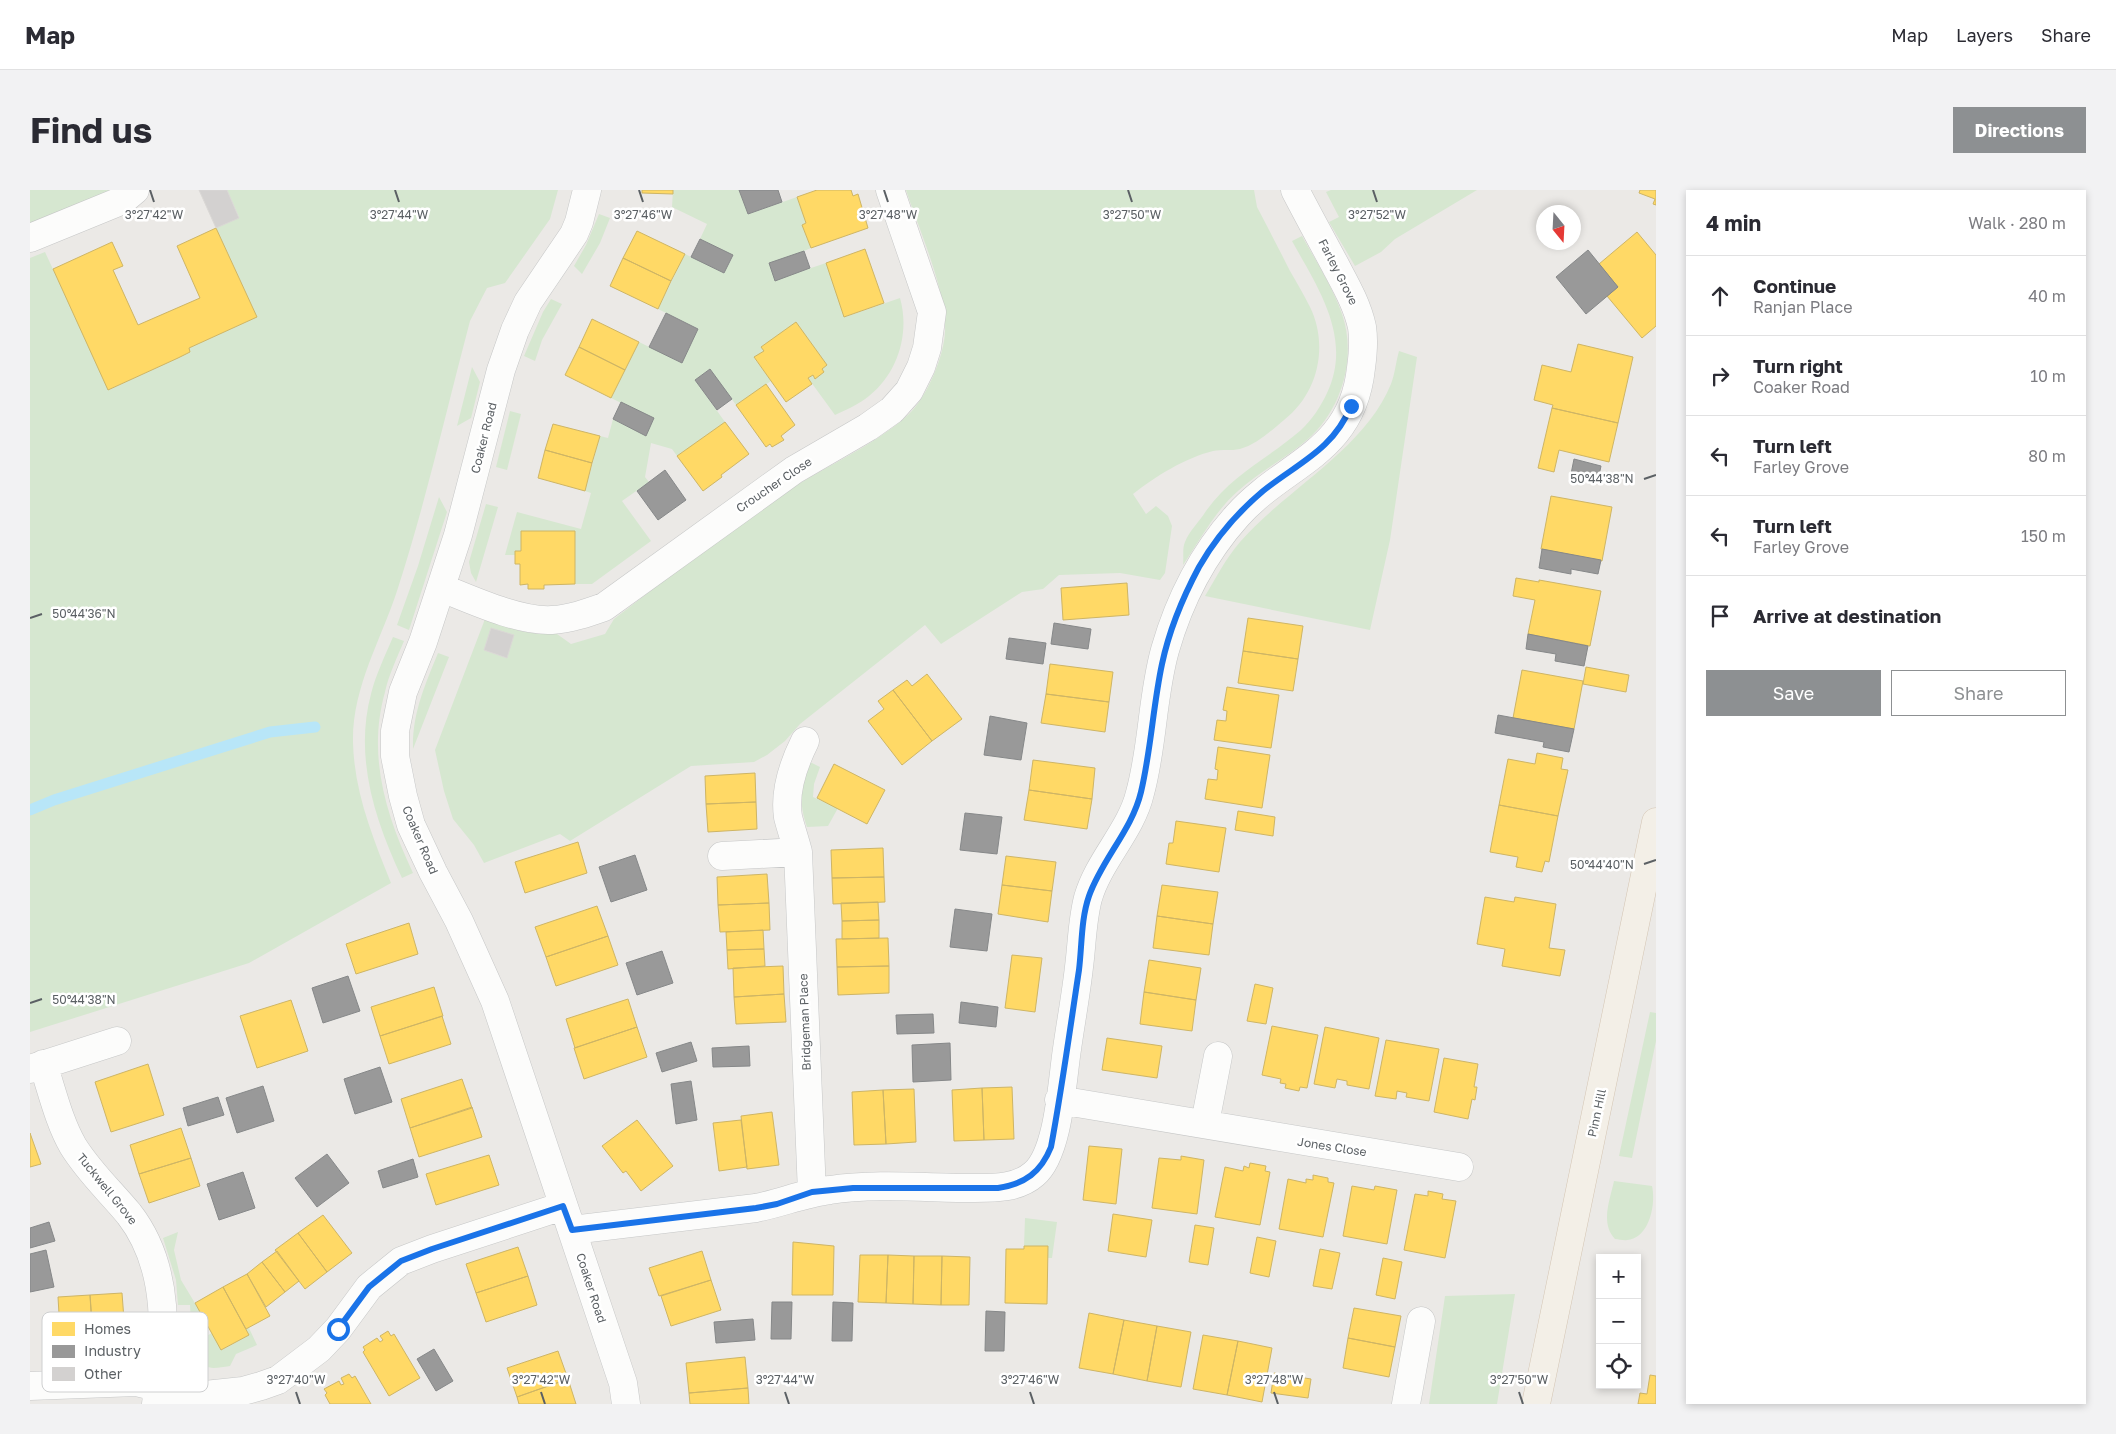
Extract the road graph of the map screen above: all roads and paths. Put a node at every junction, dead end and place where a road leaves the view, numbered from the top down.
1 (136, 190) edge
2 (587, 190) edge
3 (890, 190) edge
4 (1295, 190) edge
5 (30, 238) edge
6 (442, 588) junction
7 (804, 741) dead end
8 (1656, 822) edge
9 (798, 852) junction
10 (722, 856) dead end
11 (117, 1041) dead end
12 (1218, 1056) dead end
13 (36, 1066) edge
14 (1059, 1100) junction
15 (1205, 1123) junction
16 (1459, 1168) dead end
17 (812, 1192) junction
18 (568, 1218) junction
19 (162, 1312) edge
20 (1421, 1321) dead end
21 (158, 1395) edge
22 (626, 1404) edge
23 (1406, 1404) edge
24 (1536, 1404) edge

1 - 5 street
2 - 6 street, Coaker Road
3 - 6 street, Croucher Close
4 - 14 street, Farley Grove
6 - 18 street, Coaker Road
7 - 9 street, Bridgeman Place
8 - 24 main road, Pinn Hill
9 - 10 street
9 - 17 street, Bridgeman Place
11 - 13 street, Tuckwell Grove
12 - 15 street
13 - 19 street, Tuckwell Grove
14 - 15 street, Jones Close
14 - 17 street, Farley Grove
15 - 16 street, Jones Close
17 - 18 street, Farley Grove
18 - 21 street, Farley Grove
18 - 22 street, Coaker Road
20 - 23 street

